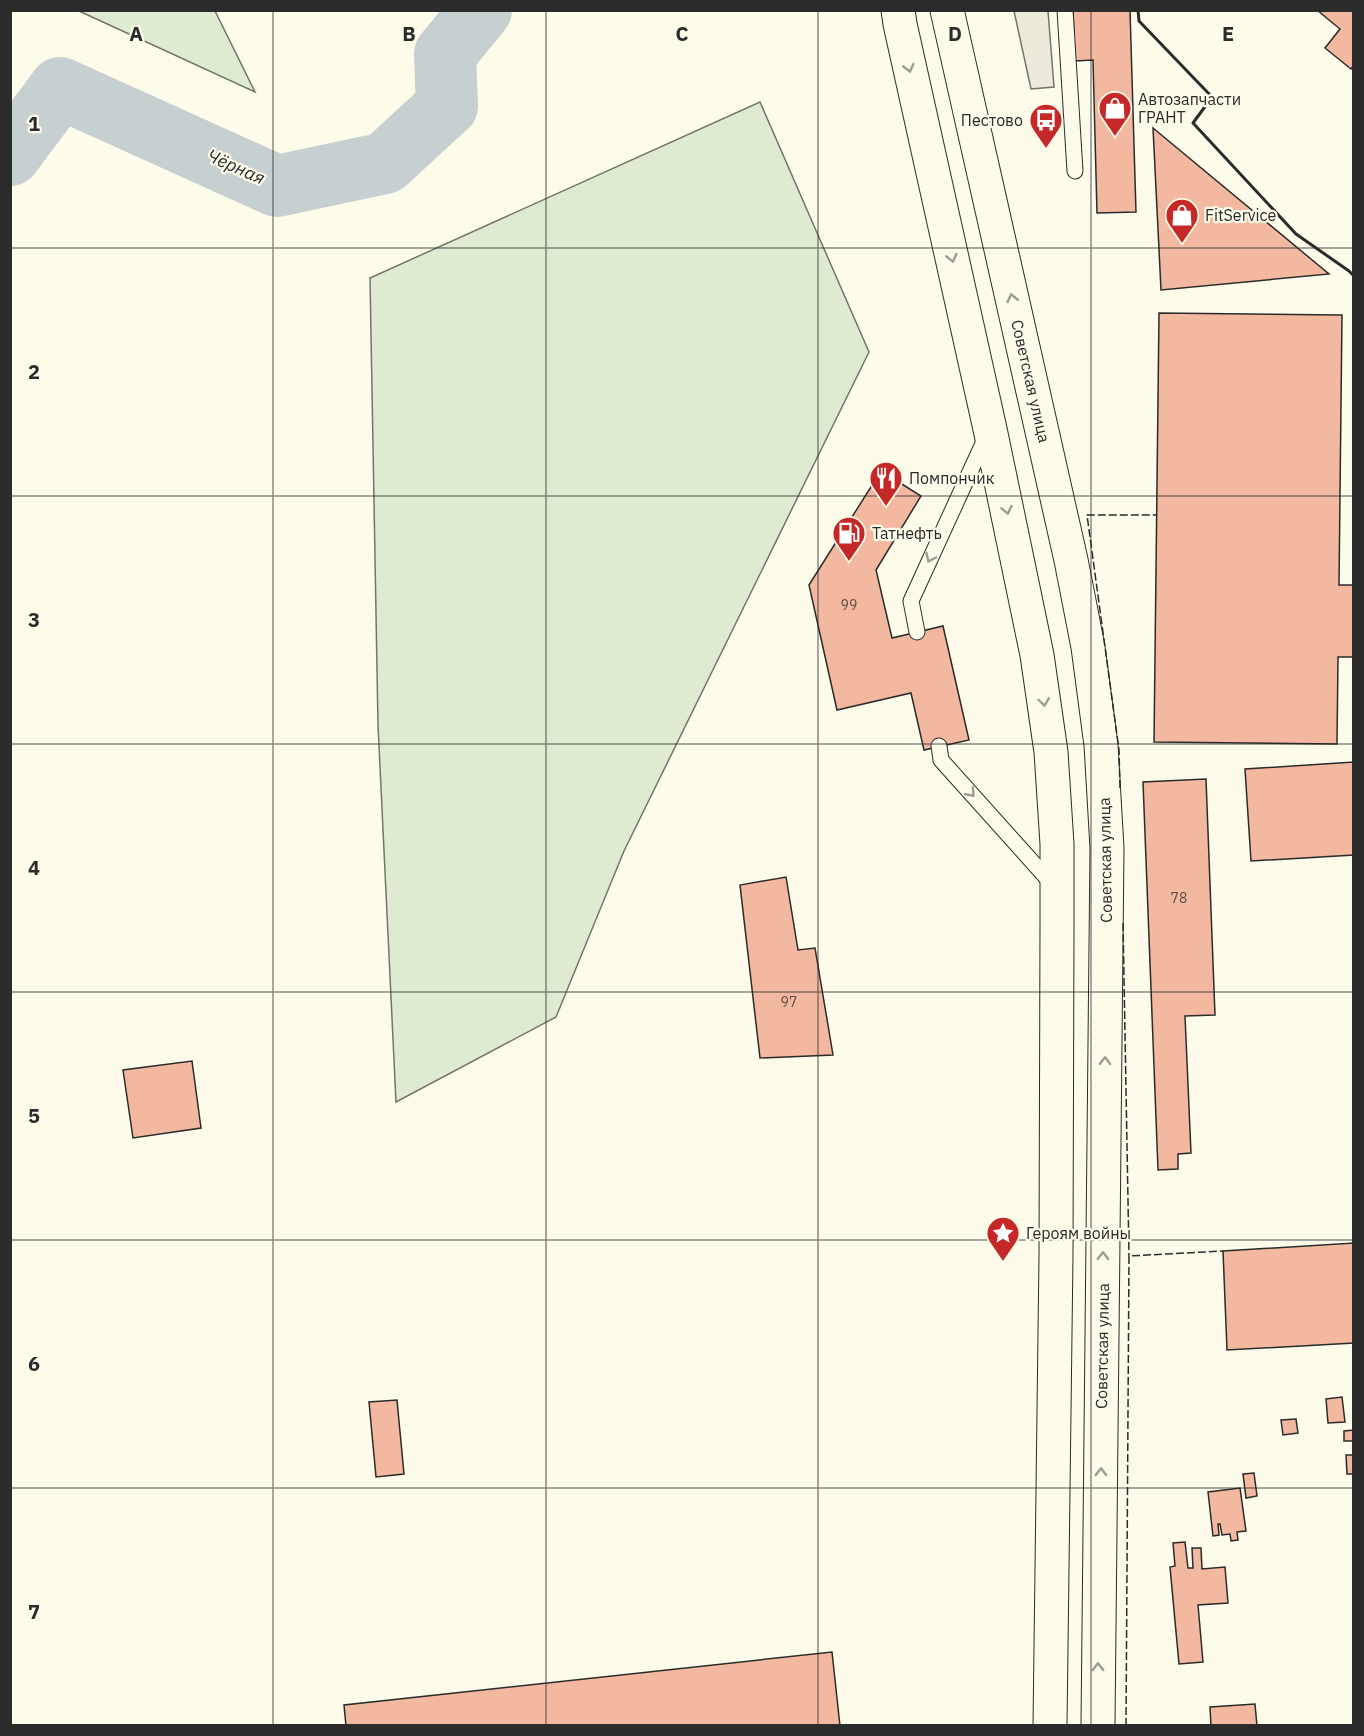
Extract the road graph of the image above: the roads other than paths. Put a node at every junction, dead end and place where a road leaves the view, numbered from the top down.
1 (1065, 10) edge
2 (948, 12) edge
3 (896, 15) edge
4 (1076, 171) dead end
5 (990, 429) junction
6 (917, 632) dead end
7 (939, 747) dead end
8 (1057, 889) junction
9 (1050, 1725) edge
10 (1098, 1725) edge

1 - 4 lane
10 -> 2 main road, Советская улица
3 -> 5 main road
5 -> 6 lane
5 -> 8 main road
7 -> 8 lane
8 - 9 main road

